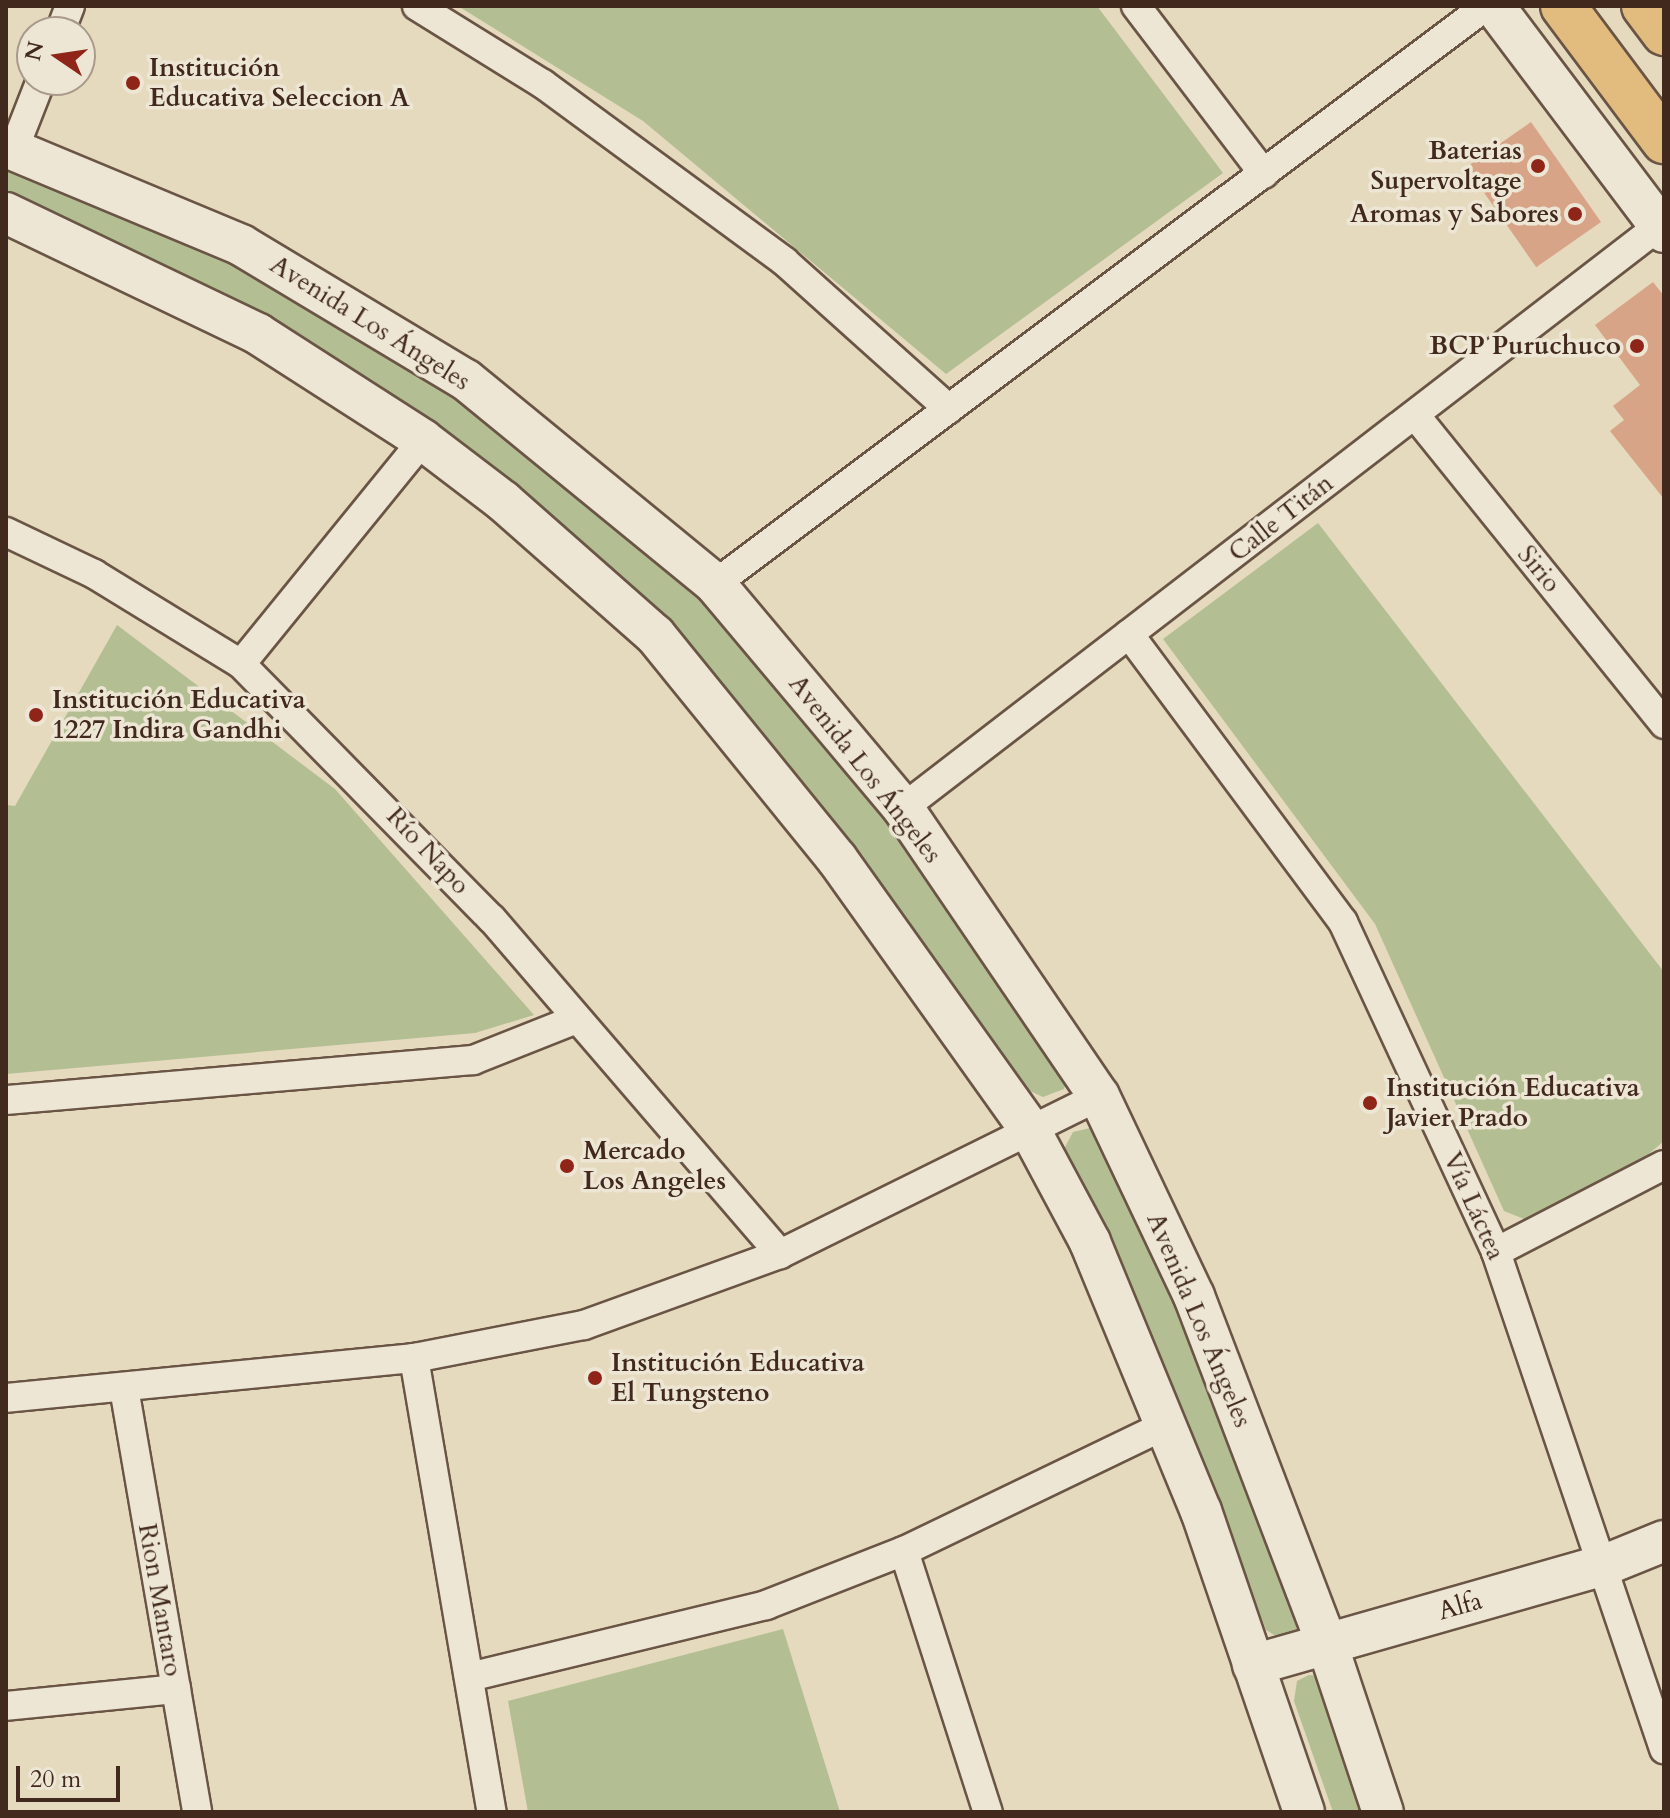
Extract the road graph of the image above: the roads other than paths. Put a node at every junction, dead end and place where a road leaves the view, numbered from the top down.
1 (417, 6) edge
2 (1136, 6) edge
3 (1486, 6) edge
4 (1494, 6) edge
5 (1563, 6) edge
6 (1644, 6) edge
7 (1664, 33) edge
8 (34, 96) edge
9 (1664, 141) edge
10 (10, 148) edge
11 (1264, 174) junction
12 (6, 213) edge
13 (1662, 229) edge
14 (949, 409) junction
15 (1415, 415) junction
16 (423, 440) junction
17 (6, 532) edge
18 (715, 584) junction
19 (1129, 634) junction
20 (241, 664) junction
21 (1664, 724) edge
22 (903, 808) junction
23 (574, 1020) junction
24 (1099, 1096) junction
25 (6, 1100) edge
26 (1030, 1130) junction
27 (1664, 1165) edge
28 (1496, 1252) junction
29 (780, 1254) junction
30 (414, 1358) junction
31 (124, 1388) junction
32 (6, 1398) edge
33 (1166, 1425) junction
34 (1664, 1541) edge
35 (904, 1551) junction
36 (1605, 1565) junction
37 (1327, 1644) junction
38 (1253, 1665) junction
39 (469, 1677) junction
40 (176, 1689) junction
41 (6, 1706) edge
42 (1664, 1749) edge
43 (197, 1812) edge
44 (492, 1812) edge
45 (988, 1812) edge
46 (1304, 1812) edge
47 (1383, 1812) edge

1 - 14 street
2 - 11 street
3 - 11 street
4 - 13 street
5 - 9 main road
6 - 7 main road
8 - 10 street
10 - 18 street, Avenida Los Ángeles
11 - 14 street
12 - 16 street
13 - 15 street, Calle Titán
14 - 18 street
15 - 19 street, Calle Titán
15 - 21 street, Sirio
16 - 20 street
16 - 26 street
17 - 20 street, Río Napo
18 - 22 street, Avenida Los Ángeles
19 - 22 street, Calle Titán
19 - 28 street, Vía Láctea
20 - 23 street, Río Napo
22 - 24 street, Avenida Los Ángeles
23 - 25 street
23 - 29 street, Río Napo
24 - 26 street
24 - 37 street, Avenida Los Ángeles
26 - 29 street
26 - 33 street
27 - 28 street
28 - 36 street, Vía Láctea
29 - 30 street
30 - 31 street
30 - 39 street
31 - 32 street
31 - 40 street, Rion Mantaro
33 - 35 street
33 - 38 street
34 - 36 street, Alfa
35 - 39 street
35 - 45 street
36 - 37 street, Alfa
36 - 42 street, Vía Láctea
37 - 38 street, Alfa
37 - 47 street, Avenida Los Ángeles
38 - 46 street
39 - 44 street
40 - 41 street
40 - 43 street, Rion Mantaro

